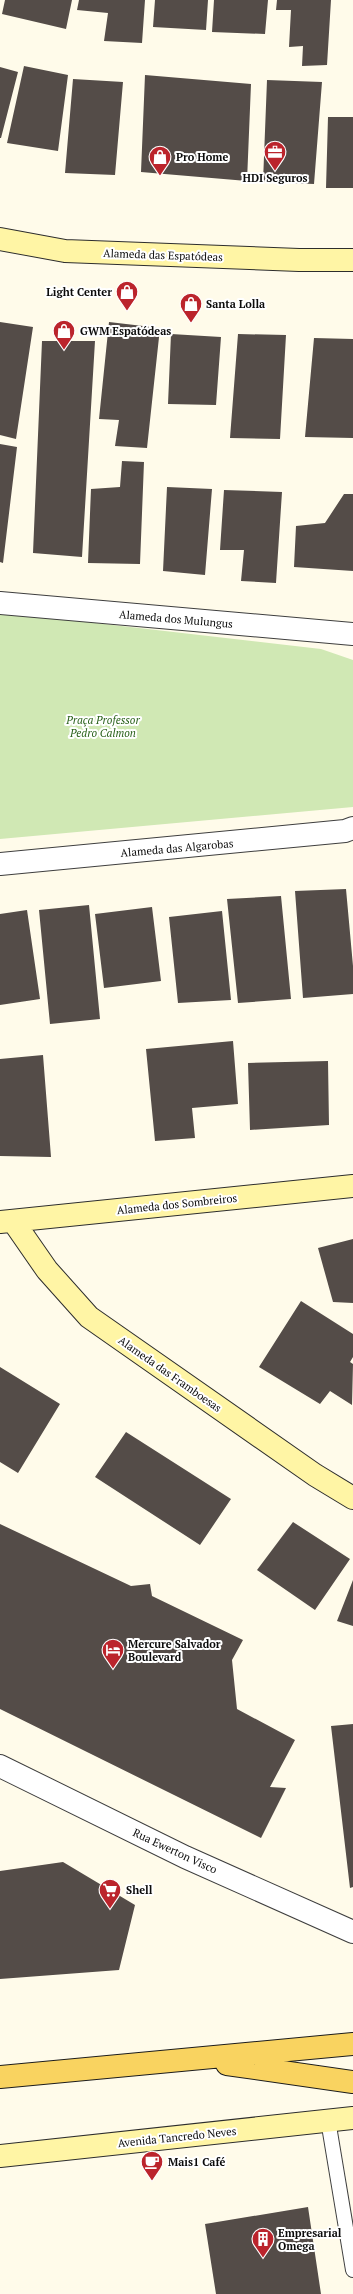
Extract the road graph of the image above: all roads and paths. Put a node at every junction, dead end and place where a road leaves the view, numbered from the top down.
1 (0, 239) edge
2 (326, 260) junction
3 (353, 260) edge
4 (353, 268) edge
5 (0, 603) edge
6 (353, 634) edge
7 (353, 828) edge
8 (0, 864) edge
9 (353, 1186) edge
10 (6, 1222) edge
11 (353, 1498) edge
12 (0, 1766) edge
13 (353, 1932) edge
14 (353, 2044) edge
15 (191, 2059) junction
16 (0, 2077) edge
17 (353, 2082) edge
18 (353, 2118) edge
19 (328, 2120) junction
20 (0, 2156) edge
21 (352, 2255) edge
22 (353, 2270) edge

1 - 2 street, Alameda das Espatódeas
2 - 3 street, Alameda das Espatódeas
2 - 4 street, Alameda das Espatódeas
5 - 6 street, Alameda dos Mulungus
7 - 8 street, Alameda das Algarobas
9 - 10 street, Alameda dos Sombreiros
10 - 11 street, Alameda das Framboesas
12 - 13 street, Rua Ewerton Visco
14 - 15 main road
15 - 16 main road
15 - 17 main road
18 - 19 street, Avenida Tancredo Neves
19 - 20 street, Avenida Tancredo Neves
19 - 21 lane
21 - 22 lane

